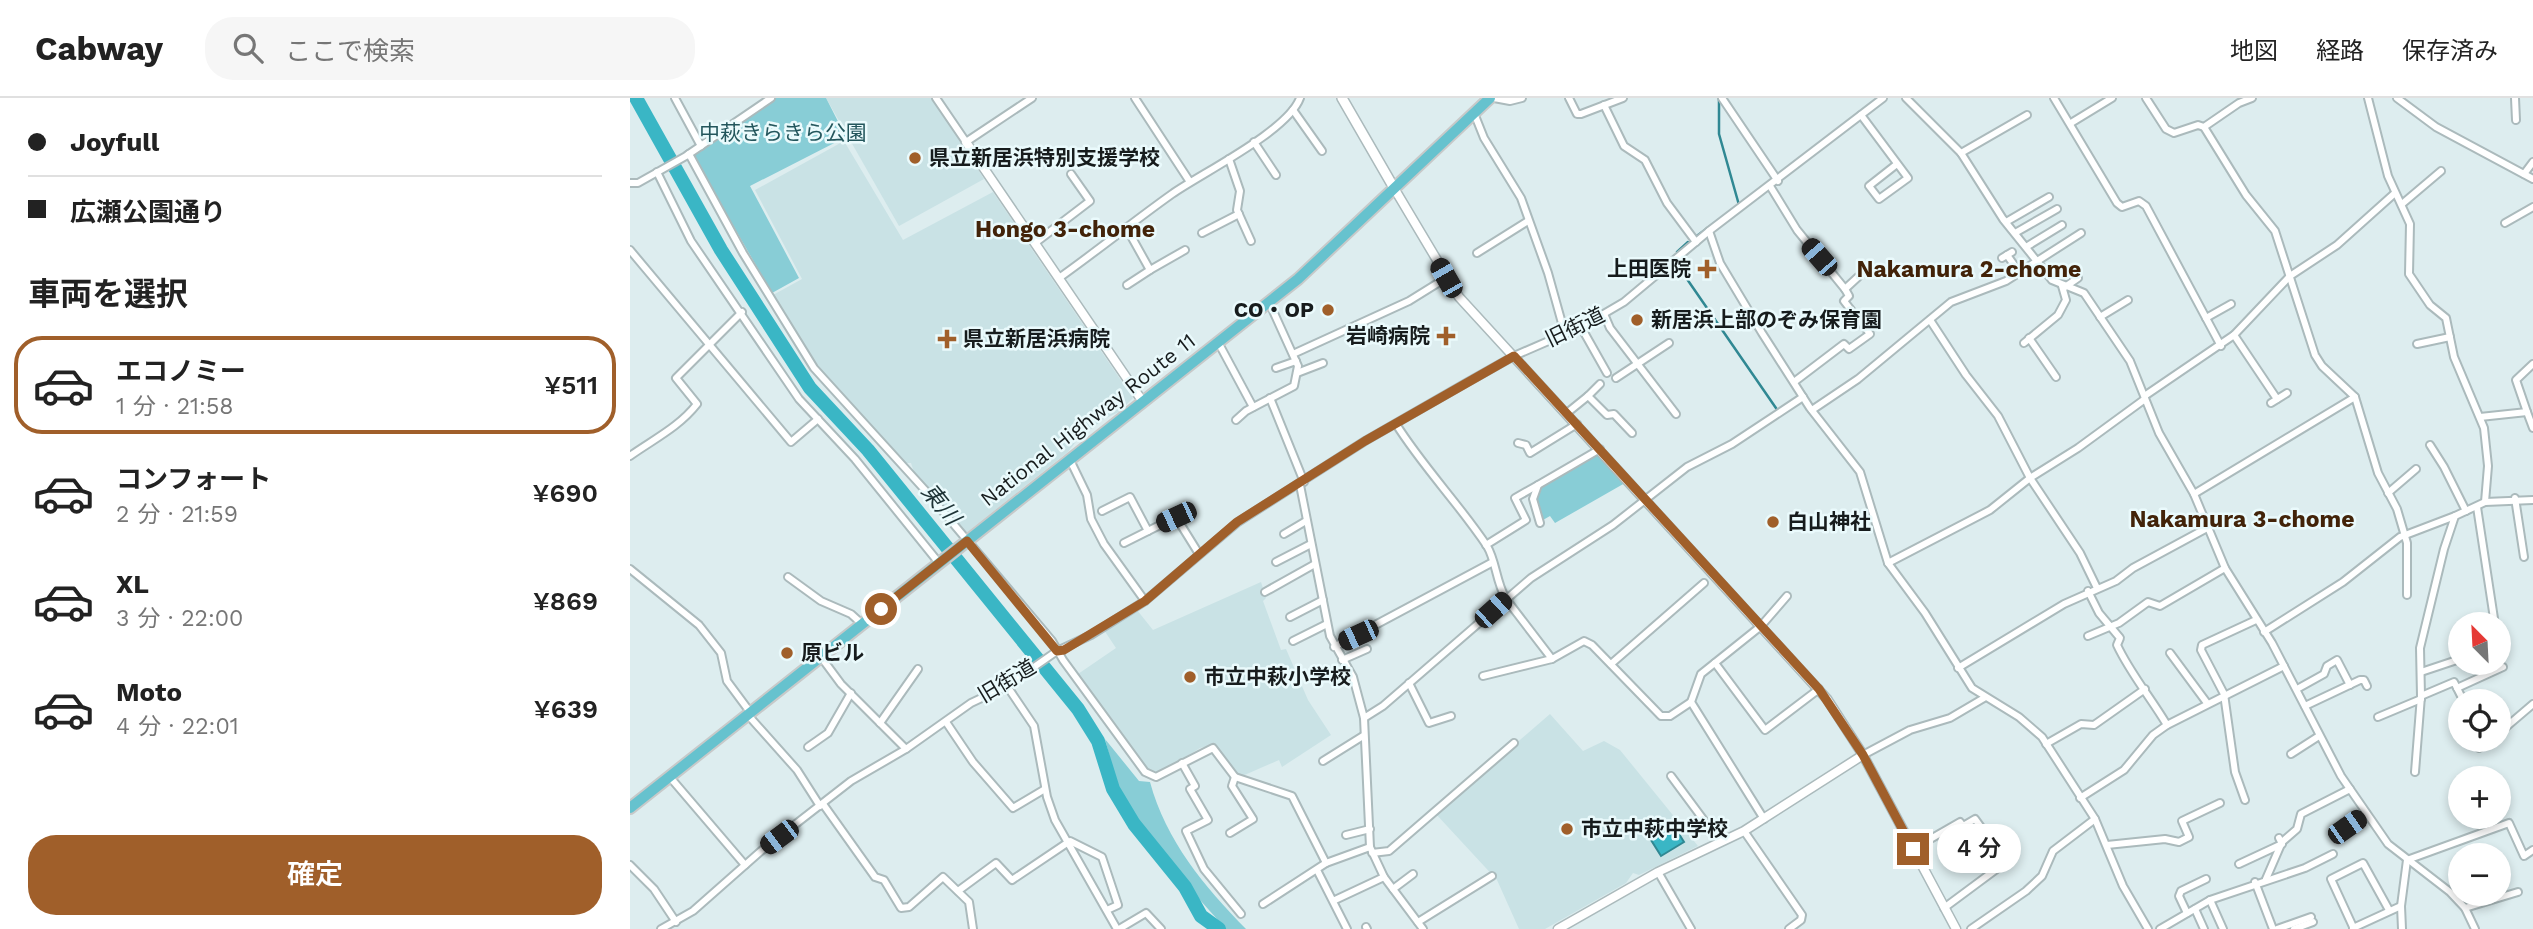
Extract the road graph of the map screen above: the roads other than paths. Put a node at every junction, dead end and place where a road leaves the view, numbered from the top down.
1 (676, 98) edge
2 (771, 98) edge
3 (937, 98) edge
4 (1032, 98) edge
5 (1135, 98) edge
6 (1300, 98) edge
7 (1342, 98) edge
8 (1492, 98) edge
9 (1522, 98) edge
10 (1569, 98) edge
11 (1623, 98) edge
12 (1722, 98) edge
13 (1883, 98) edge
14 (1906, 98) edge
15 (2054, 98) edge
16 (2112, 98) edge
17 (2146, 98) edge
18 (2252, 98) edge
19 (2368, 98) edge
20 (2397, 98) edge
21 (2515, 98) edge
22 (1604, 105) junction
23 (1477, 106) edge
24 (1293, 110) junction
25 (2027, 115) dead end
26 (1861, 116) junction
27 (2516, 120) dead end
28 (2071, 123) junction
29 (2204, 127) junction
30 (966, 142) junction
31 (1254, 142) junction
32 (701, 146) junction
33 (1322, 150) dead end
34 (1961, 153) junction
35 (688, 155) junction
36 (1228, 159) junction
37 (2533, 162) edge
38 (1897, 164) junction
39 (659, 171) junction
40 (2441, 171) dead end
41 (1071, 174) dead end
42 (2524, 174) junction
43 (1276, 175) dead end
44 (2533, 178) edge
45 (1778, 181) junction
46 (1189, 182) junction
47 (630, 184) edge
48 (1770, 186) junction
49 (1394, 188) junction
50 (2395, 194) junction
51 (2049, 197) dead end
52 (2402, 204) junction
53 (2533, 207) edge
54 (2057, 209) dead end
55 (1239, 214) junction
56 (1528, 221) junction
57 (2006, 222) junction
58 (2505, 223) dead end
59 (2062, 225) dead end
60 (1126, 228) junction
61 (1709, 231) junction
62 (1202, 233) dead end
63 (2015, 233) junction
64 (1251, 241) dead end
65 (1696, 242) junction
66 (1035, 243) junction
67 (2080, 244) dead end
68 (2026, 247) junction
69 (630, 250) edge
70 (1185, 250) dead end
71 (1477, 253) dead end
72 (2007, 255) dead end
73 (2036, 260) junction
74 (1150, 270) junction
75 (2019, 272) junction
76 (2290, 276) junction
77 (1858, 277) dead end
78 (1059, 278) junction
79 (1446, 278) junction
80 (2077, 278) dead end
81 (1127, 285) dead end
82 (2064, 286) junction
83 (1845, 289) junction
84 (2128, 299) dead end
85 (1269, 302) junction
86 (2231, 304) dead end
87 (742, 312) junction
88 (1604, 314) junction
89 (2100, 317) junction
90 (2206, 318) junction
91 (1930, 320) junction
92 (1581, 327) junction
93 (1565, 334) junction
94 (2234, 335) junction
95 (2450, 337) junction
96 (1218, 342) junction
97 (1669, 343) dead end
98 (2417, 344) dead end
99 (709, 345) junction
100 (2221, 346) junction
101 (1514, 356) junction
102 (1294, 357) junction
103 (1323, 363) dead end
104 (1636, 363) junction
105 (2533, 364) edge
106 (1276, 368) dead end
107 (1297, 373) junction
108 (1607, 373) dead end
109 (1616, 377) dead end
110 (2056, 377) dead end
111 (1794, 382) junction
112 (1600, 384) dead end
113 (2287, 393) dead end
114 (1588, 396) junction
115 (1803, 397) junction
116 (2146, 397) junction
117 (2356, 397) junction
118 (1270, 398) junction
119 (1143, 402) junction
120 (1253, 407) junction
121 (1812, 410) junction
122 (2527, 412) junction
123 (1567, 413) junction
124 (1676, 414) dead end
125 (2480, 417) junction
126 (818, 419) junction
127 (1236, 420) dead end
128 (1396, 424) junction
129 (1577, 424) junction
130 (2533, 428) edge
131 (1632, 433) dead end
132 (1518, 443) dead end
133 (2430, 445) dead end
134 (1600, 449) junction
135 (630, 456) edge
136 (1070, 460) junction
137 (2416, 470) dead end
138 (2030, 478) junction
139 (1302, 484) junction
140 (1538, 485) junction
141 (2388, 493) junction
142 (2194, 494) junction
143 (2515, 498) junction
144 (1647, 500) junction
145 (2533, 500) edge
146 (2485, 502) junction
147 (2477, 507) junction
148 (2466, 511) junction
149 (1102, 512) dead end
150 (2455, 516) junction
151 (1306, 521) junction
152 (1540, 523) dead end
153 (2207, 528) junction
154 (1148, 531) junction
155 (1284, 534) dead end
156 (2404, 536) junction
157 (965, 543) junction
158 (1124, 543) dead end
159 (1311, 544) junction
160 (1486, 545) junction
161 (1199, 554) junction
162 (2524, 557) dead end
163 (941, 561) junction
164 (1276, 562) dead end
165 (1493, 562) junction
166 (1888, 563) junction
167 (1315, 564) junction
168 (2225, 568) junction
169 (630, 569) edge
170 (788, 577) dead end
171 (1704, 583) dead end
172 (2097, 588) junction
173 (2088, 591) junction
174 (1265, 592) dead end
175 (2407, 594) dead end
176 (1787, 596) dead end
177 (1506, 598) junction
178 (1323, 600) junction
179 (1145, 601) junction
180 (2493, 612) edge
181 (1290, 617) dead end
182 (2256, 620) junction
183 (862, 624) junction
184 (1327, 624) junction
185 (1761, 626) junction
186 (2109, 628) junction
187 (2264, 632) junction
188 (2088, 636) dead end
189 (1293, 641) dead end
190 (1335, 647) junction
191 (1367, 649) dead end
192 (1055, 652) junction
193 (2170, 653) dead end
194 (821, 657) junction
195 (1552, 659) junction
196 (1342, 660) junction
197 (1715, 663) junction
198 (2448, 663) edge
199 (1611, 664) junction
200 (2284, 667) junction
201 (918, 668) dead end
202 (1958, 668) junction
203 (2421, 672) junction
204 (2483, 676) edge
205 (1483, 677) dead end
206 (1409, 683) junction
207 (2350, 685) junction
208 (1007, 686) junction
209 (2367, 686) dead end
210 (2457, 688) joint
211 (1819, 689) junction
212 (2145, 689) junction
213 (2297, 689) junction
214 (850, 693) junction
215 (2224, 694) junction
216 (1984, 698) junction
217 (2421, 698) junction
218 (1691, 702) junction
219 (2207, 703) junction
220 (2533, 704) edge
221 (2305, 706) junction
222 (749, 713) junction
223 (1451, 716) dead end
224 (2378, 717) dead end
225 (1364, 718) junction
226 (946, 722) junction
227 (880, 723) junction
228 (2511, 723) edge
229 (2167, 724) junction
230 (1363, 736) junction
231 (2319, 736) junction
232 (1514, 743) dead end
233 (2046, 744) junction
234 (808, 747) dead end
235 (906, 749) junction
236 (2291, 754) dead end
237 (1863, 755) junction
238 (1323, 761) dead end
239 (1182, 763) junction
240 (2415, 772) dead end
241 (669, 776) junction
242 (1671, 776) dead end
243 (1235, 777) junction
244 (1045, 789) junction
245 (2350, 789) junction
246 (2080, 798) junction
247 (2245, 800) dead end
248 (632, 803) edge
249 (2220, 803) dead end
250 (822, 805) junction
251 (2366, 813) junction
252 (1764, 819) junction
253 (2095, 819) junction
254 (2343, 823) dead end
255 (1370, 829) junction
256 (1744, 831) junction
257 (1230, 833) dead end
258 (1346, 835) dead end
259 (2280, 841) junction
260 (1066, 842) junction
261 (1720, 842) junction
262 (2107, 845) junction
263 (1913, 849) junction
264 (1371, 850) junction
265 (2533, 850) edge
266 (2333, 854) dead end
267 (2407, 860) junction
268 (1326, 863) junction
269 (2239, 864) dead end
270 (630, 865) edge
271 (745, 865) junction
272 (1317, 870) junction
273 (1658, 872) junction
274 (1413, 874) dead end
275 (1492, 876) dead end
276 (1384, 877) junction
277 (2206, 879) dead end
278 (2266, 879) junction
279 (2255, 882) junction
280 (1392, 889) junction
281 (958, 891) junction
282 (2518, 892) dead end
283 (1335, 900) junction
284 (2210, 900) junction
285 (1263, 904) dead end
286 (2401, 906) junction
287 (1944, 908) junction
288 (2465, 908) junction
289 (2194, 909) junction
290 (2389, 910) junction
291 (1107, 911) junction
292 (1241, 914) dead end
293 (2187, 914) junction
294 (676, 922) junction
295 (1420, 925) edge
296 (2354, 928) edge
297 (661, 929) edge
298 (973, 929) edge
299 (1118, 929) edge
300 (1161, 929) edge
301 (1347, 929) edge
302 (1412, 929) edge
303 (1558, 929) edge
304 (1691, 929) edge
305 (1789, 929) edge
306 (1956, 929) edge
307 (1971, 929) edge
308 (2148, 929) edge
309 (2160, 929) edge
310 (2204, 929) edge
311 (2223, 929) edge
312 (2275, 929) edge
313 (2294, 929) edge
314 (2403, 929) edge
315 (2475, 929) edge

1 - 32 street
2 - 32 street
3 - 30 street
4 - 30 street
5 - 46 street
6 - 24 street
7 - 49 main road
8 - 9 street
8 - 23 highway, National Highway Route 11
10 - 22 street
11 - 22 street
12 - 45 street
13 - 26 street, 旧街道
14 - 34 street
15 - 28 street
16 - 28 street
17 - 29 street
18 - 29 street
19 - 50 street
20 - 42 street
21 - 27 street
22 - 65 street
23 - 49 highway, National Highway Route 11
23 - 56 street
24 - 31 street
24 - 33 street
25 - 34 street
26 - 38 street
26 - 45 street, 旧街道
28 - 90 street
29 - 76 street
30 - 66 street
31 - 36 street
31 - 43 street
32 - 35 street
34 - 57 street
35 - 39 street
35 - 157 street
36 - 46 street
36 - 55 street
37 - 42 street
38 - 38 street
39 - 47 street
39 - 87 street
40 - 52 street
41 - 66 street
42 - 44 street
45 - 48 street, 旧街道
46 - 60 street
48 - 61 street, 旧街道
48 - 83 street
49 - 79 street
49 - 85 highway, National Highway Route 11
50 - 52 street
50 - 76 street
51 - 57 street
52 - 95 street
53 - 58 street
54 - 63 street
55 - 62 street
55 - 64 street
56 - 71 street
56 - 93 street
57 - 63 street
59 - 68 street
60 - 74 street
60 - 78 street
61 - 65 street, 旧街道
61 - 111 street
63 - 68 street
65 - 88 street, 旧街道
66 - 78 street
67 - 73 street
68 - 73 street
69 - 99 street
70 - 74 street
72 - 75 street
73 - 75 street
73 - 82 street
74 - 81 street
75 - 91 street
76 - 94 street
76 - 117 street
77 - 83 street
78 - 119 street
79 - 101 street
79 - 102 street
80 - 82 street
82 - 89 street
82 - 110 street
83 - 111 street
84 - 89 street
85 - 96 highway, National Highway Route 11
85 - 102 street
86 - 90 street
87 - 99 street
87 - 126 street
88 - 92 street, 旧街道
88 - 104 street
89 - 116 street
90 - 100 street
91 - 121 street
91 - 138 street
92 - 93 street, 旧街道
92 - 108 street
93 - 101 street, 旧街道
94 - 100 street
94 - 113 street
95 - 98 street
95 - 125 street
96 - 119 highway, National Highway Route 11
96 - 120 street
97 - 104 street
99 - 126 street
99 - 135 street
100 - 116 street
101 - 123 street
101 - 128 street, 旧街道
102 - 106 street
102 - 107 street
103 - 107 street
104 - 109 street
104 - 124 street
105 - 122 street
107 - 118 street
111 - 115 street
112 - 114 street
114 - 123 street
114 - 131 street
115 - 121 street
115 - 144 street
116 - 138 street
116 - 142 street
117 - 141 street
117 - 142 street
118 - 120 street
118 - 139 street
119 - 136 highway, National Highway Route 11
120 - 127 street
121 - 166 street
122 - 125 street
122 - 130 street
123 - 129 street
125 - 146 street
126 - 163 street
128 - 139 street, 旧街道
128 - 160 street
129 - 132 street
129 - 134 street
133 - 148 street
134 - 140 street
134 - 144 street
136 - 157 highway, National Highway Route 11
136 - 179 street
137 - 141 street
138 - 166 street
138 - 172 street
139 - 151 street
139 - 161 street, 旧街道
140 - 152 street
140 - 160 street
141 - 156 street
142 - 153 street
143 - 145 street
143 - 146 street
143 - 162 street
144 - 177 street
144 - 185 street
146 - 147 street
147 - 148 street
147 - 180 street
148 - 150 street
149 - 154 street
150 - 156 street
150 - 203 street
151 - 155 street
151 - 159 street
153 - 168 street
153 - 172 street
154 - 158 street
154 - 161 street
156 - 175 street
156 - 187 street
157 - 163 highway, National Highway Route 11
157 - 192 street
159 - 164 street
159 - 167 street
160 - 165 street
161 - 179 street, 旧街道
163 - 183 highway, National Highway Route 11
165 - 177 street
165 - 190 street
166 - 202 street
167 - 174 street
167 - 178 street
168 - 182 street
168 - 186 street
169 - 222 street
170 - 183 street
171 - 199 street
172 - 173 street
173 - 186 street
173 - 202 street
176 - 185 street
177 - 195 street
177 - 206 street
178 - 181 street
178 - 184 street
179 - 192 street, 旧街道
182 - 187 street
182 - 215 street
183 - 194 highway, National Highway Route 11
184 - 189 street
184 - 190 street
185 - 197 street
185 - 211 street
186 - 188 street
186 - 212 street
187 - 200 street
190 - 196 street
191 - 196 street
192 - 208 street, 旧街道
192 - 239 street
193 - 219 street
194 - 214 street
194 - 222 highway, National Highway Route 11
195 - 199 street
195 - 205 street
196 - 225 street
197 - 211 street
197 - 218 street
198 - 203 street
199 - 218 street
200 - 213 street
200 - 215 street
201 - 227 street
202 - 216 street
203 - 217 street
204 - 210 street
206 - 223 street
206 - 225 street
207 - 209 street
207 - 213 street
207 - 221 street
208 - 226 street, 旧街道
208 - 244 street
210 - 217 street
211 - 237 street
212 - 229 street
212 - 233 street
213 - 221 street
214 - 227 street
214 - 234 street
215 - 219 street
215 - 247 street
216 - 233 street
216 - 237 street
217 - 224 street
217 - 240 street
218 - 252 street
219 - 229 street
220 - 228 street
221 - 231 street
222 - 241 highway, National Highway Route 11
222 - 250 street
225 - 230 street
226 - 235 street, 旧街道
226 - 244 street
227 - 235 street
229 - 246 street
230 - 238 street
230 - 255 street
231 - 236 street
231 - 245 street
232 - 264 street
233 - 246 street
235 - 250 street, 旧街道
237 - 252 street
237 - 263 street
239 - 243 street
239 - 292 street
241 - 248 highway, National Highway Route 11
241 - 271 street
242 - 261 street
243 - 257 street
243 - 268 street
244 - 260 street
245 - 251 street
245 - 259 street
246 - 253 street
249 - 262 street
250 - 271 street, 旧街道
250 - 281 street
251 - 254 street
251 - 267 street
252 - 256 street
253 - 262 street
253 - 307 street
255 - 258 street
255 - 264 street
256 - 261 street
256 - 305 street
259 - 269 street
259 - 278 street
260 - 281 street
260 - 291 street
260 - 291 street
261 - 273 street
262 - 308 street
263 - 287 street
263 - 287 street
264 - 268 street
264 - 276 street
265 - 267 street
266 - 278 street
267 - 286 street
267 - 288 street
268 - 272 street
270 - 294 street
271 - 294 street, 旧街道
272 - 283 street
272 - 285 street
273 - 303 street
273 - 304 street
274 - 280 street
275 - 295 street
276 - 280 street
276 - 283 street
277 - 293 street
278 - 279 street
279 - 284 street
279 - 312 street
280 - 295 street
281 - 298 street
282 - 288 street
283 - 301 street
284 - 289 street
284 - 311 street
286 - 290 street
286 - 314 street
287 - 306 street
288 - 315 street
289 - 293 street
289 - 310 street
290 - 296 street
290 - 296 street
291 - 299 street
293 - 309 street
294 - 297 street, 旧街道
295 - 302 street
299 - 300 street
312 - 313 street

